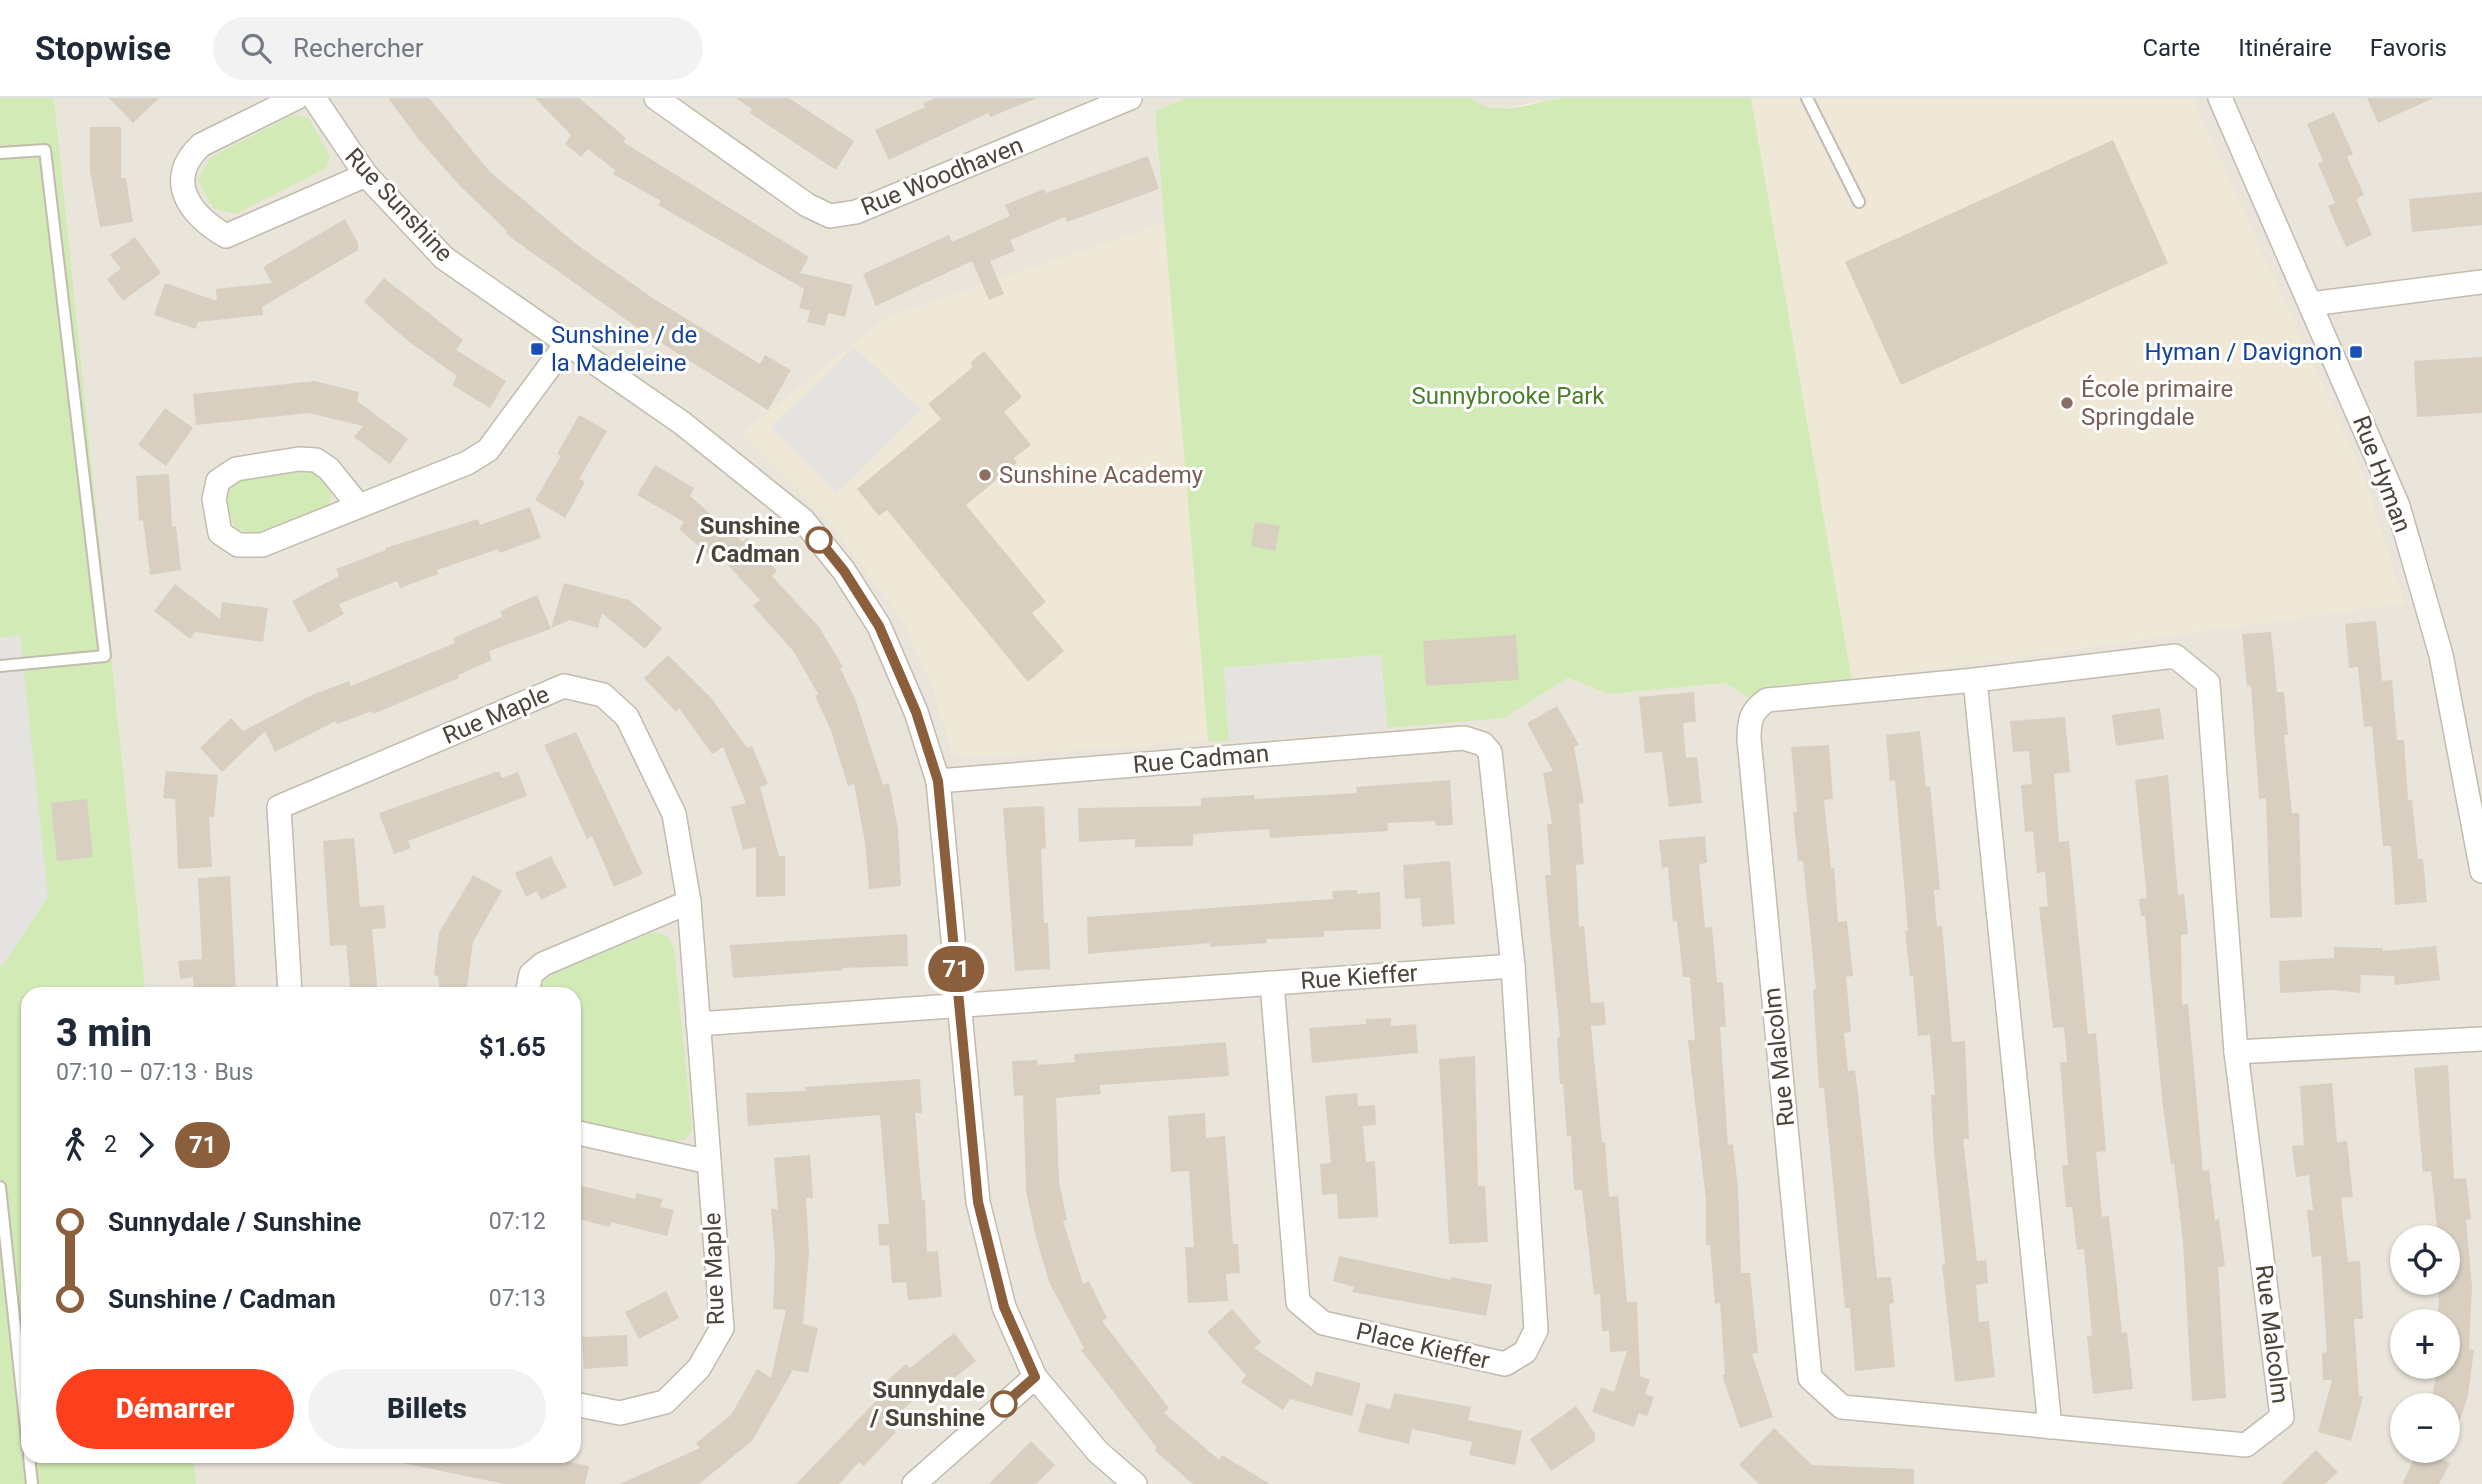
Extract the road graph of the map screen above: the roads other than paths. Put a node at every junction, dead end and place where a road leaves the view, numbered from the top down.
1 (296, 98) edge
2 (314, 98) edge
3 (656, 98) edge
4 (1130, 98) edge
5 (1807, 98) edge
6 (2220, 98) edge
7 (0, 153) edge
8 (366, 175) junction
9 (1859, 202) dead end
10 (2482, 282) edge
11 (2311, 304) junction
12 (567, 343) junction
13 (358, 505) junction
14 (0, 666) edge
15 (1975, 680) junction
16 (938, 781) junction
17 (2482, 871) edge
18 (689, 902) junction
19 (1513, 966) junction
20 (1272, 983) junction
21 (290, 987) edge
22 (528, 987) edge
23 (959, 1005) junction
24 (698, 1024) junction
25 (2482, 1039) edge
26 (2236, 1052) junction
27 (581, 1134) edge
28 (709, 1162) junction
29 (0, 1187) edge
30 (1035, 1377) junction
31 (21, 1383) edge
32 (581, 1405) edge
33 (2050, 1427) junction
34 (30, 1463) edge
35 (32, 1484) edge
36 (914, 1484) edge
37 (1135, 1484) edge

1 - 8 street
2 - 8 street, Rue Sunshine
3 - 4 street, Rue Woodhaven
5 - 9 lane
6 - 11 street, Rue Hyman
7 - 14 lane
8 - 12 street, Rue Sunshine
10 - 11 street
11 - 17 street, Rue Hyman
12 - 13 street
12 - 16 street, Rue Sunshine
13 - 13 street
15 - 26 street, Rue Malcolm
15 - 33 street
15 - 33 street, Rue Malcolm
16 - 19 street, Rue Cadman
16 - 23 street, Rue Sunshine
18 - 21 street, Rue Maple
18 - 22 street
18 - 24 street, Rue Maple
19 - 20 street, Rue Kieffer
19 - 20 street, Place Kieffer
20 - 23 street, Rue Kieffer
23 - 24 street
23 - 30 street, Rue Sunshine
24 - 28 street, Rue Maple
25 - 26 street
26 - 33 street, Rue Malcolm
27 - 28 street
28 - 32 street, Rue Maple
29 - 31 lane
30 - 36 street
30 - 37 street, Rue Sunshine
34 - 35 lane

